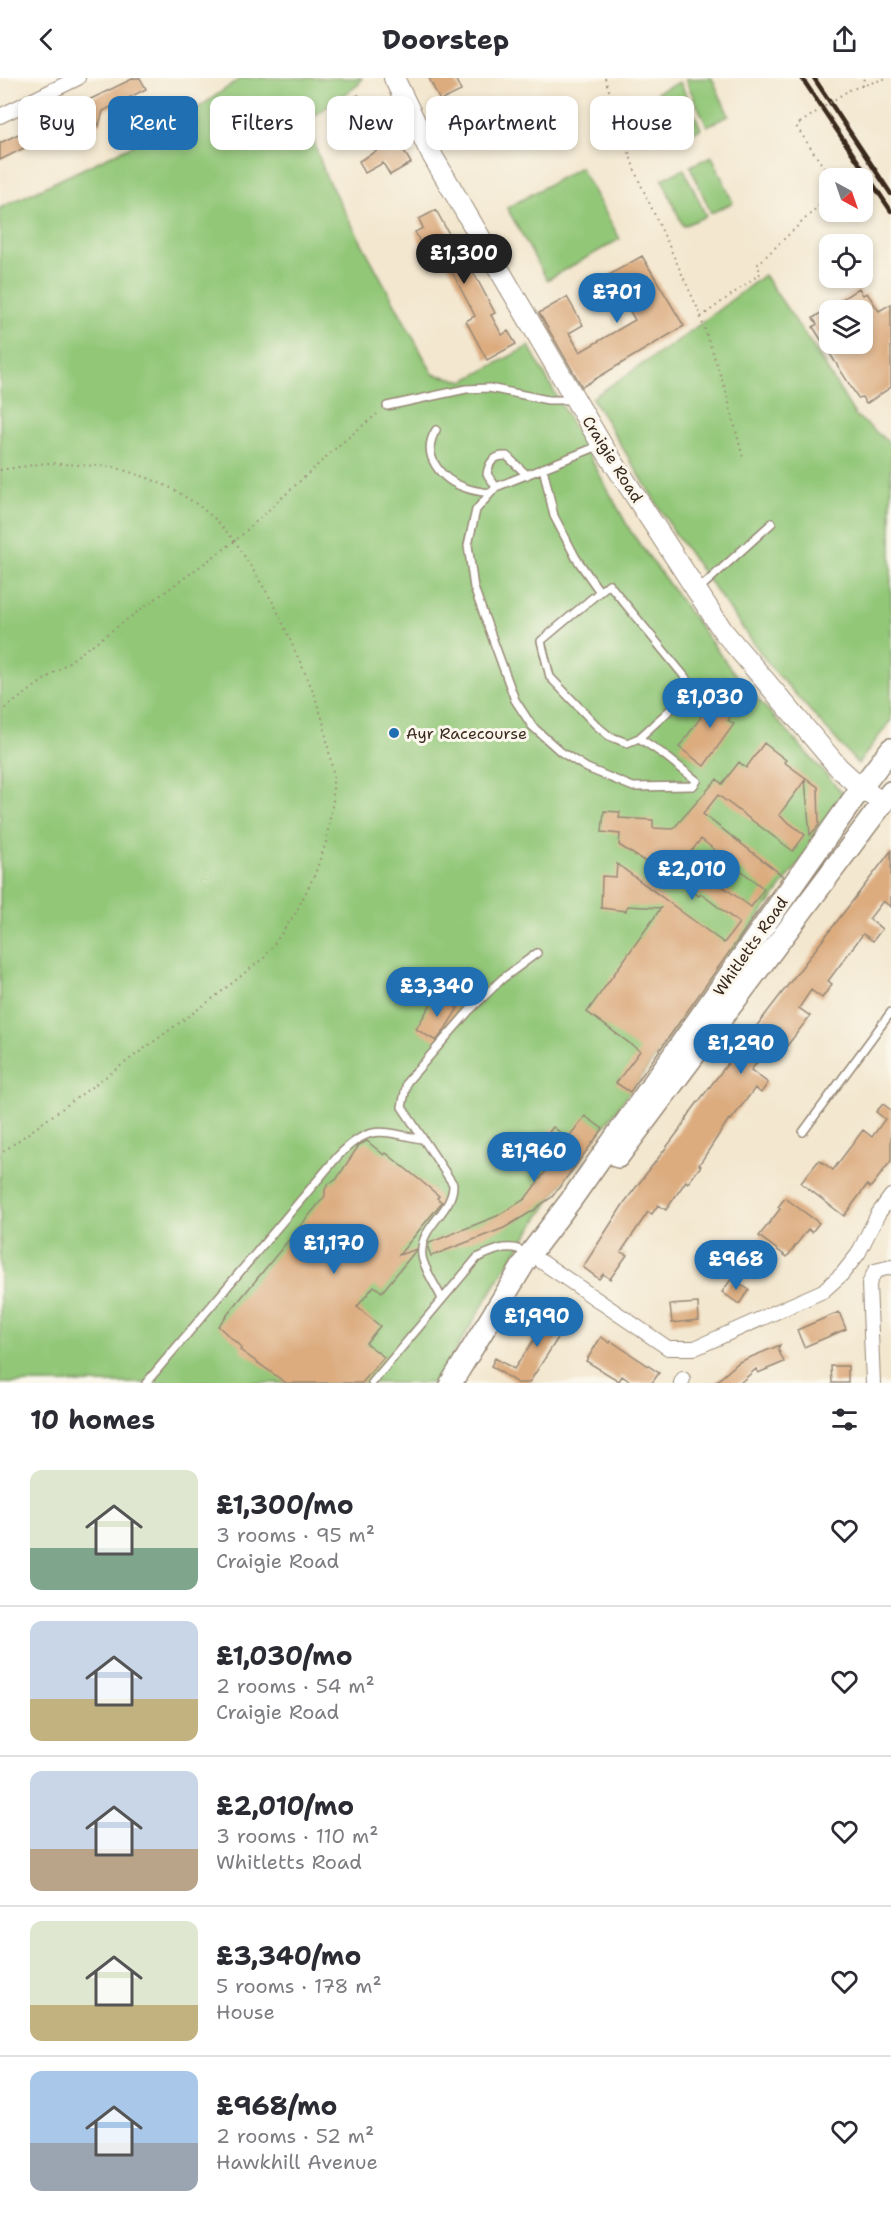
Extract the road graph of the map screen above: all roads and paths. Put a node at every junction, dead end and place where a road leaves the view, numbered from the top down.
1 (78, 78) edge
2 (394, 78) edge
3 (605, 78) edge
4 (864, 78) edge
5 (886, 78) edge
6 (862, 86) junction
7 (0, 116) edge
8 (824, 168) edge
9 (819, 206) edge
10 (701, 317) junction
11 (575, 400) junction
12 (387, 406) dead end
13 (377, 414) dead end
14 (436, 430) dead end
15 (602, 445) junction
16 (742, 458) dead end
17 (543, 468) junction
18 (0, 470) edge
19 (527, 475) junction
20 (493, 490) junction
21 (772, 523) dead end
22 (235, 541) junction
23 (697, 591) junction
24 (600, 592) junction
25 (0, 712) edge
26 (639, 738) junction
27 (891, 749) edge
28 (861, 788) junction
29 (888, 802) edge
30 (537, 953) dead end
31 (891, 1012) edge
32 (803, 1132) dead end
33 (421, 1139) junction
34 (0, 1154) edge
35 (891, 1196) edge
36 (536, 1258) junction
37 (891, 1267) edge
38 (442, 1299) junction
39 (146, 1383) edge
40 (372, 1383) edge
41 (451, 1383) edge
42 (465, 1383) edge
43 (873, 1383) edge

1 - 7 street
2 - 11 main road, Craigie Road
3 - 10 path
4 - 6 path
5 - 6 path
6 - 8 path, bridge
9 - 10 path
10 - 16 path
11 - 12 lane
11 - 15 main road, Craigie Road
13 - 22 path
14 - 20 lane
15 - 17 lane
15 - 23 main road, Craigie Road
17 - 19 lane
17 - 24 lane
18 - 22 path
19 - 20 lane
19 - 20 lane
20 - 26 lane
21 - 23 lane
22 - 25 path
22 - 34 path
23 - 28 main road, Craigie Road
24 - 26 lane
24 - 26 lane
27 - 28 main road, Whitletts Road
28 - 29 main road, Craigie Road
28 - 36 main road, Whitletts Road
29 - 36 main road, Whitletts Road
30 - 33 lane
31 - 32 lane
33 - 38 lane
33 - 39 lane
35 - 36 street
36 - 38 lane
36 - 41 main road, Whitletts Road
36 - 42 main road, Whitletts Road
37 - 43 street
38 - 40 lane

